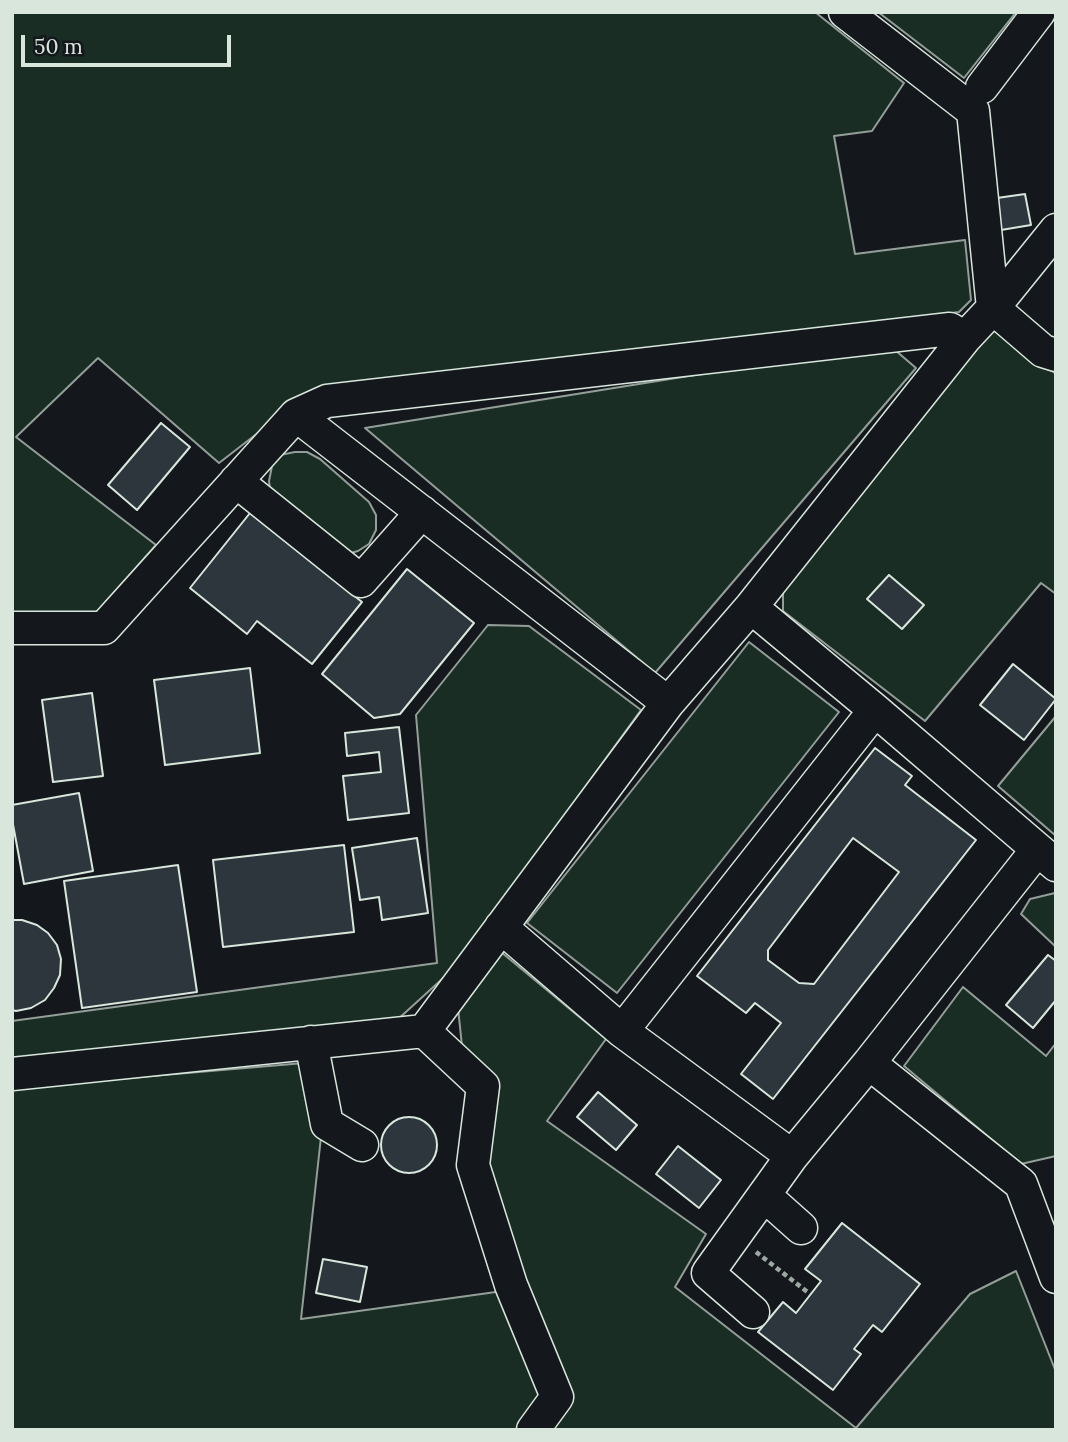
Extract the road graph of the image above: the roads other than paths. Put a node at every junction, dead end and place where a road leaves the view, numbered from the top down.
1 (845, 12) edge
2 (1039, 12) edge
3 (982, 87) dead end
4 (1056, 230) edge
5 (993, 308) junction
6 (965, 338) junction
7 (1056, 355) edge
8 (296, 415) junction
9 (236, 481) junction
10 (422, 512) junction
11 (751, 607) junction
12 (12, 628) edge
13 (668, 703) junction
14 (875, 710) junction
15 (1046, 857) edge
16 (500, 927) junction
17 (424, 1031) junction
18 (622, 1031) junction
19 (312, 1042) junction
20 (869, 1063) junction
21 (12, 1074) edge
22 (362, 1145) dead end
23 (792, 1156) junction
24 (764, 1195) junction
25 (801, 1228) dead end
26 (1056, 1277) edge
27 (752, 1312) dead end
28 (533, 1430) edge

1 - 5 lane
2 - 3 lane
4 - 5 lane
5 - 6 lane
5 - 7 lane
6 - 8 lane
6 - 11 lane
8 - 9 lane
8 - 10 lane
9 - 10 lane
9 - 12 lane
10 - 13 lane
11 - 13 lane
11 - 14 lane
13 - 16 lane
14 - 15 lane
14 - 18 lane
15 - 20 lane
16 - 17 lane
16 - 18 lane
17 - 19 lane
17 - 28 lane
18 - 23 lane
19 - 21 lane
19 - 22 lane
20 - 23 lane
20 - 26 lane
23 - 24 lane
24 - 25 lane
24 - 27 lane

